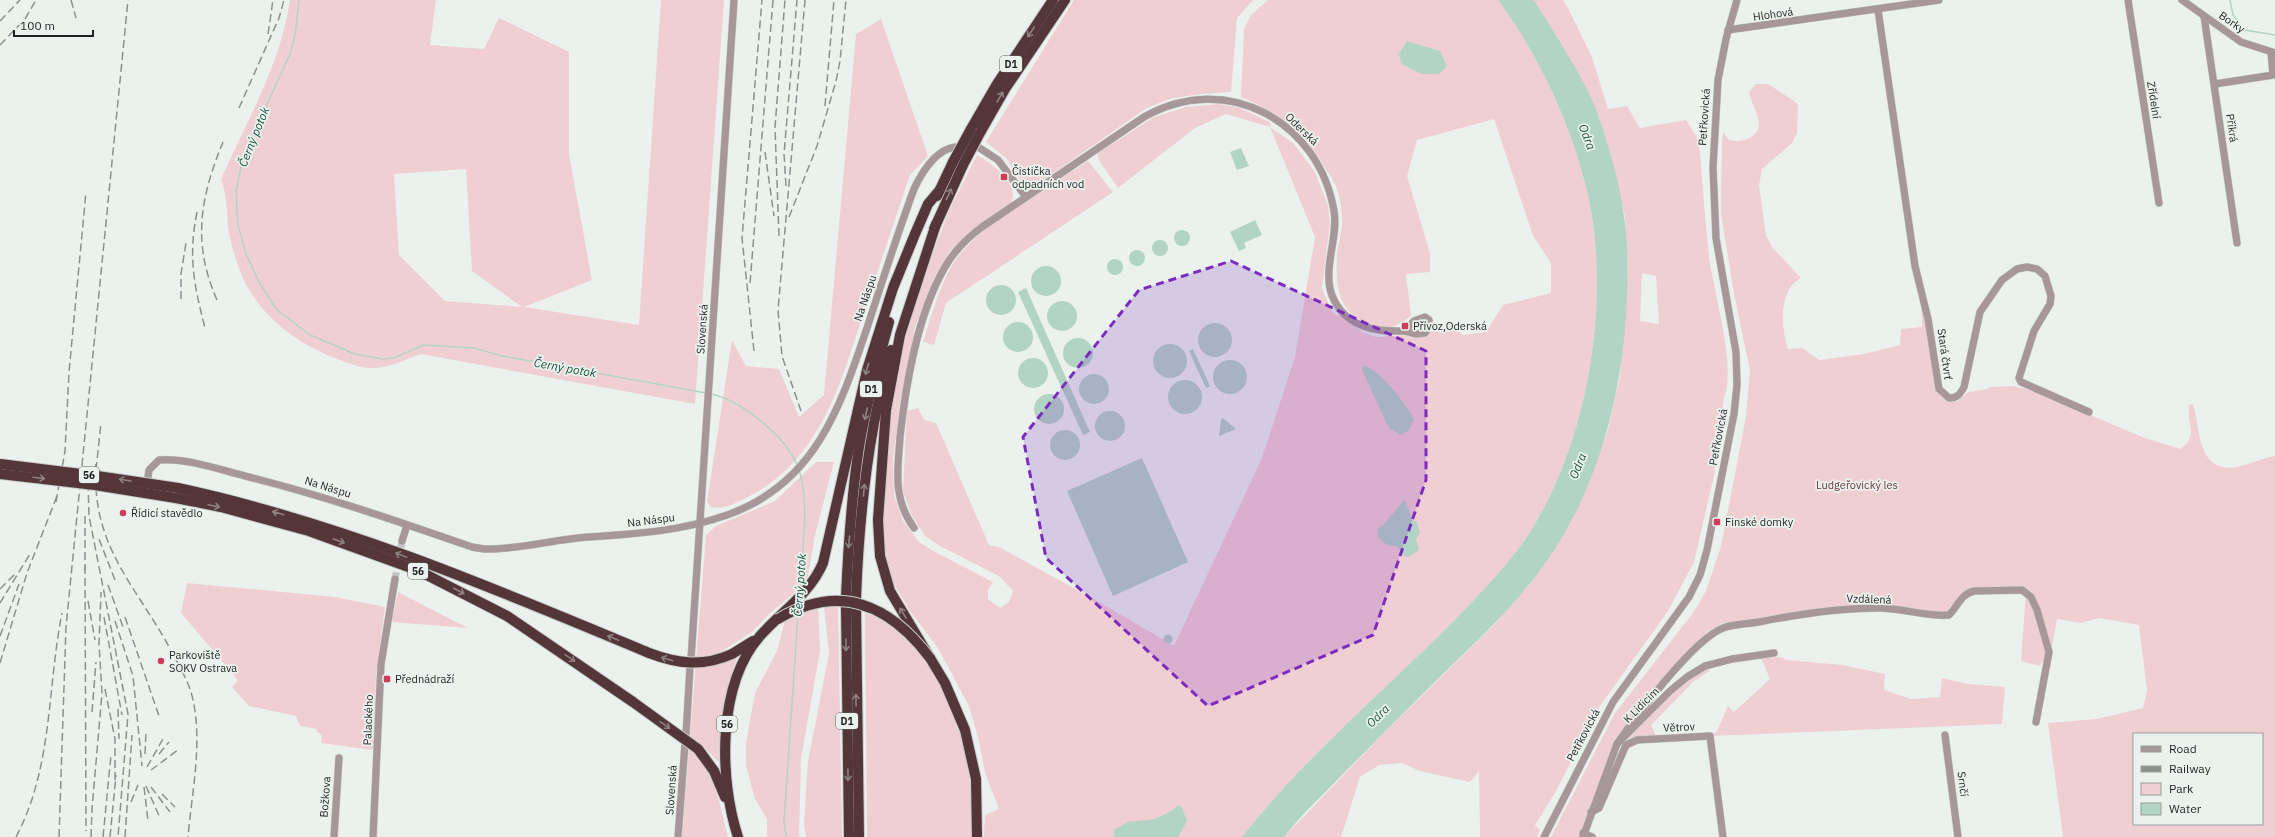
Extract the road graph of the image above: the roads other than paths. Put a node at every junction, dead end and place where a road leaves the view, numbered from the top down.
1 (734, 0) edge
2 (1053, 0) edge
3 (1065, 0) edge
4 (1737, 0) edge
5 (1939, 0) edge
6 (2128, 0) edge
7 (2182, 0) edge
8 (1878, 10) junction
9 (2204, 16) junction
10 (1728, 30) junction
11 (2273, 52) edge
12 (2215, 84) junction
13 (976, 130) junction
14 (955, 147) dead end
15 (978, 147) dead end
16 (939, 191) junction
17 (1026, 197) junction
18 (2159, 204) dead end
19 (936, 224) junction
20 (2237, 243) dead end
21 (1405, 330) dead end
22 (2089, 412) dead end
23 (0, 464) edge
24 (0, 474) edge
25 (148, 477) dead end
26 (177, 493) junction
27 (700, 523) junction
28 (407, 525) junction
29 (914, 528) dead end
30 (402, 542) tunnel mouth
31 (395, 578) tunnel mouth
32 (851, 602) junction
33 (778, 619) junction
34 (761, 635) junction
35 (1774, 654) dead end
36 (930, 658) junction
37 (691, 659) dead end
38 (690, 668) dead end
39 (2036, 722) dead end
40 (686, 734) dead end
41 (1945, 735) dead end
42 (685, 744) dead end
43 (1617, 744) junction
44 (339, 758) dead end
45 (1591, 812) junction
46 (733, 819) junction
47 (1583, 835) edge
48 (334, 837) edge
49 (373, 837) edge
50 (678, 837) edge
51 (735, 837) edge
52 (738, 837) edge
53 (849, 837) edge
54 (859, 837) edge
55 (977, 837) edge
56 (1544, 837) edge
57 (1592, 837) edge
58 (1723, 837) edge
59 (1958, 837) edge

1 - 27 street, Slovenská
2 -> 13 highway, D1
13 -> 3 highway, D1
4 - 10 street, Petřkovická
5 - 8 street, Hlohová
6 - 18 street, Zřídelní
7 - 9 street, Borky
8 - 10 street, Hlohová
8 - 22 street, Stará čtvrť
9 - 11 street, Borky
9 - 12 street, Příkrá
10 - 56 street, Petřkovická
11 - 12 street
12 - 20 street, Příkrá
13 - 16 highway, D1, bridge
19 -> 13 highway, D1, bridge
14 - 27 street, Na Náspu
15 - 17 street
16 -> 32 highway, D1
16 -> 33 highway, D1
17 - 21 street, Oderská
17 - 29 street
32 -> 19 highway, D1
36 -> 19 highway, D1, bridge
26 -> 23 highway, 56, bridge
24 -> 26 highway, 56, bridge
25 - 28 street, Na Náspu
34 -> 26 highway, 56, bridge
26 -> 46 highway, 56, bridge
27 - 28 street, Na Náspu
27 - 37 street, Slovenská
28 - 30 street
31 - 49 street, Palackého
32 -> 53 highway, D1
54 -> 32 highway, D1
33 - 34 highway, 56
33 - 36 highway, 56, bridge
34 - 46 highway, 56
35 - 43 street, K Lidicím
36 - 55 highway
38 - 40 street
39 - 43 street, Vzdálená
41 - 59 street, Srnčí
42 - 50 street, Slovenská
43 - 45 street, K Lidicím
44 - 48 street, Božkova
45 - 47 street, K Lidicím
45 - 58 street, Větrov
46 - 51 highway
46 - 52 highway
47 - 57 street

